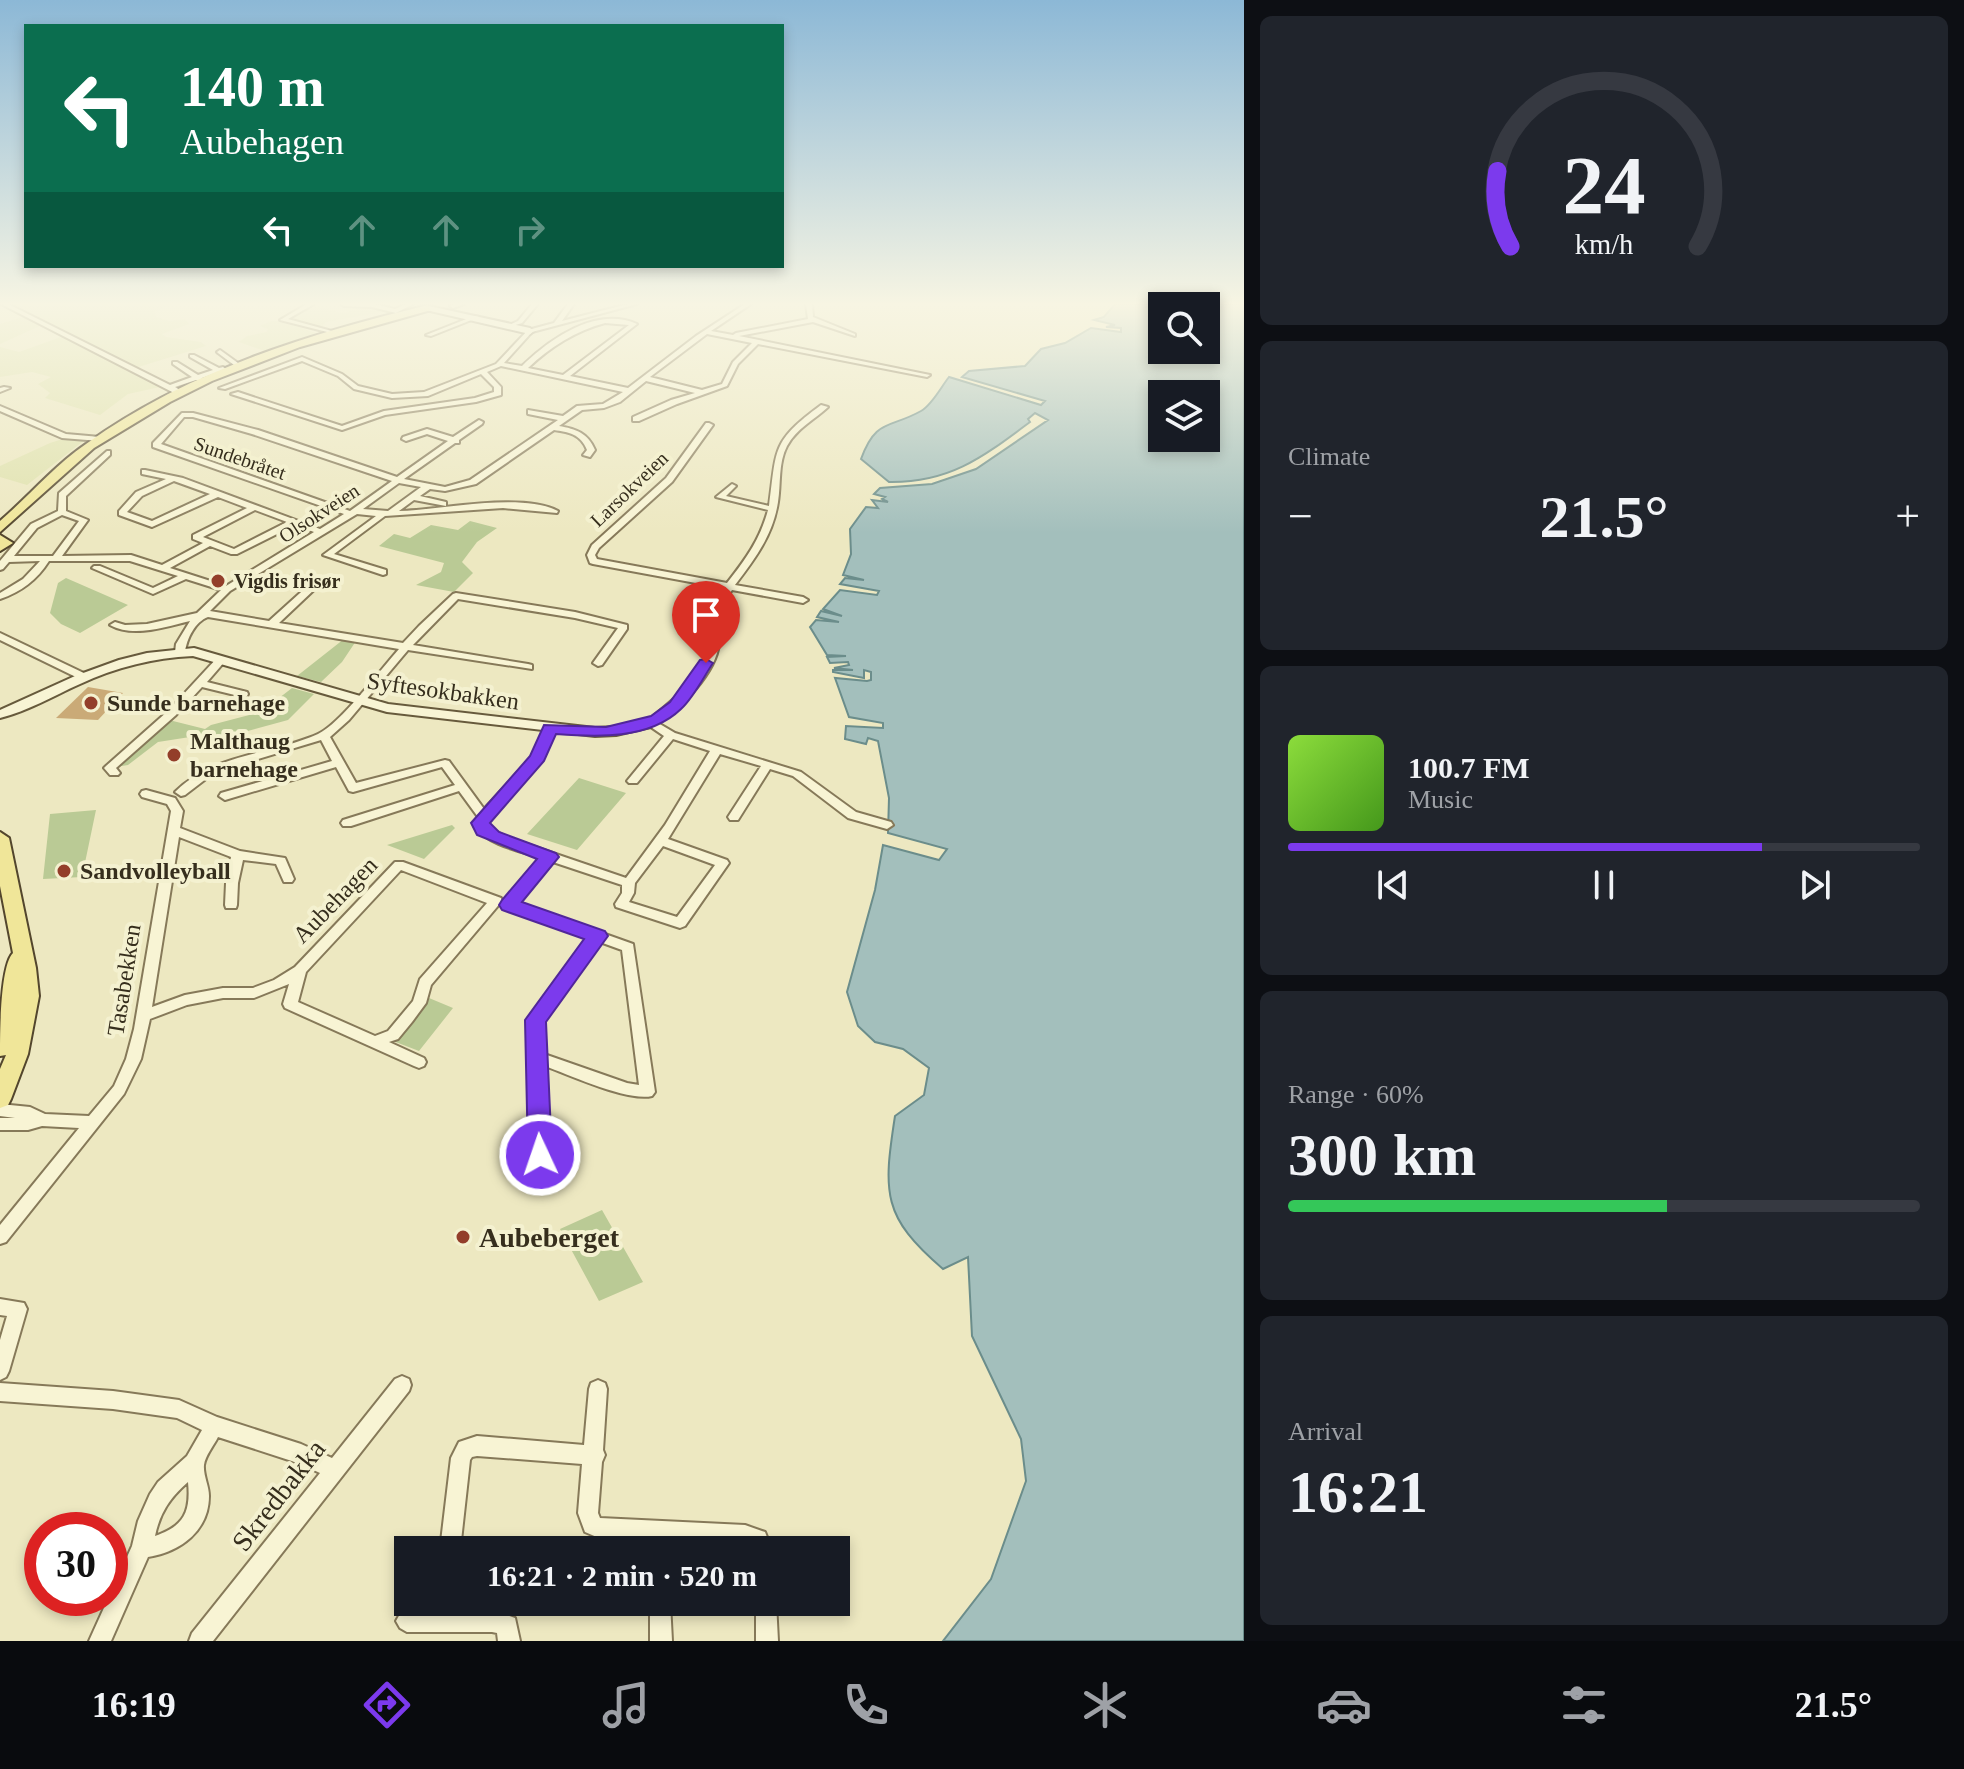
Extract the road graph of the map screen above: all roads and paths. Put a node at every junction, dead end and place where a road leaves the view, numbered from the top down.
1 (156, 381) edge
2 (193, 381) edge
3 (209, 381) edge
4 (240, 381) edge
5 (347, 381) edge
6 (460, 381) edge
7 (491, 381) edge
8 (582, 381) edge
9 (640, 381) edge
10 (655, 381) edge
11 (729, 381) edge
12 (227, 385) dead end
13 (169, 387) junction
14 (626, 390) junction
15 (701, 392) junction
16 (181, 393) junction
17 (235, 394) dead end
18 (824, 407) dead end
19 (0, 408) edge
20 (531, 412) dead end
21 (565, 419) junction
22 (636, 419) dead end
23 (479, 422) dead end
24 (709, 425) dead end
25 (556, 428) junction
26 (405, 438) dead end
27 (100, 439) junction
28 (456, 441) junction
29 (107, 453) dead end
30 (587, 455) dead end
31 (145, 472) dead end
32 (172, 479) junction
33 (400, 481) junction
34 (428, 486) junction
35 (732, 486) dead end
36 (217, 494) junction
37 (413, 497) junction
38 (443, 504) dead end
39 (253, 508) junction
40 (773, 509) junction
41 (554, 511) dead end
42 (62, 512) junction
43 (353, 513) junction
44 (386, 514) junction
45 (295, 522) junction
46 (321, 532) junction
47 (3, 535) edge
48 (209, 543) junction
49 (51, 558) junction
50 (10, 559) junction
51 (0, 567) edge
52 (97, 568) dead end
53 (163, 568) junction
54 (383, 572) dead end
55 (185, 576) junction
56 (313, 586) dead end
57 (731, 587) junction
58 (227, 589) junction
59 (0, 596) edge
60 (803, 600) dead end
61 (201, 615) junction
62 (115, 625) dead end
63 (271, 625) junction
64 (0, 636) edge
65 (405, 647) junction
66 (180, 652) junction
67 (221, 660) junction
68 (598, 663) dead end
69 (528, 667) dead end
70 (84, 677) junction
71 (199, 683) junction
72 (243, 694) dead end
73 (359, 701) junction
74 (29, 703) junction
75 (0, 706) edge
76 (0, 714) edge
77 (650, 723) junction
78 (550, 728) junction
79 (671, 735) junction
80 (324, 736) junction
81 (717, 749) junction
82 (339, 763) junction
83 (768, 764) junction
84 (114, 773) dead end
85 (633, 781) dead end
86 (461, 787) junction
87 (181, 792) dead end
88 (146, 794) dead end
89 (225, 796) dead end
90 (484, 817) junction
91 (734, 817) dead end
92 (347, 823) dead end
93 (887, 825) dead end
94 (173, 830) junction
95 (0, 838) edge
96 (661, 841) junction
97 (238, 855) junction
98 (550, 857) junction
99 (288, 879) dead end
100 (629, 883) junction
101 (231, 905) dead end
102 (597, 936) junction
103 (20, 945) junction
104 (300, 970) junction
105 (146, 1015) junction
106 (375, 1042) junction
107 (0, 1048) edge
108 (535, 1057) junction
109 (419, 1062) dead end
110 (0, 1099) edge
111 (0, 1110) edge
112 (42, 1120) junction
113 (93, 1123) junction
114 (0, 1124) edge
115 (540, 1155) dead end
116 (0, 1237) edge
117 (0, 1307) edge
118 (0, 1371) edge
119 (402, 1385) dead end
120 (598, 1389) dead end
121 (0, 1392) edge
122 (214, 1426) junction
123 (595, 1455) junction
124 (194, 1463) junction
125 (333, 1469) junction
126 (452, 1536) edge
127 (637, 1536) edge
128 (142, 1547) junction
129 (426, 1616) edge
130 (469, 1616) edge
131 (660, 1616) edge
132 (766, 1616) edge
133 (407, 1621) dead end
134 (100, 1641) edge
135 (200, 1641) edge
136 (509, 1641) edge
137 (661, 1641) edge
138 (767, 1641) edge

1 - 13 street
2 - 13 street
3 - 16 main road
4 - 12 street
5 - 6 street
7 - 17 street
8 - 14 street
9 - 14 street
10 - 15 street
11 - 15 street
13 - 16 street
14 - 21 street
15 - 22 street
16 - 27 main road
18 - 40 street, Syftesokbakken
19 - 27 street
20 - 21 street
21 - 25 street
23 - 28 street, Olsokveien
24 - 57 street, Larsokveien
25 - 30 street
25 - 34 street
26 - 28 street
27 - 47 main road
28 - 33 street, Olsokveien
29 - 42 street
31 - 32 street
32 - 36 street
32 - 36 street
33 - 34 street
33 - 43 street, Olsokveien
33 - 43 street, Sundebråtet
34 - 37 street
35 - 40 street
36 - 39 street
37 - 38 street
37 - 44 street
39 - 45 street
39 - 48 street
40 - 57 street, Syftesokbakken
41 - 44 street
42 - 49 street
42 - 50 street
43 - 44 street
43 - 46 street, Olsokveien
44 - 54 street
45 - 46 street
45 - 48 street
46 - 58 street, Olsokveien
48 - 53 street
49 - 50 street
49 - 53 street
49 - 59 street
50 - 51 street
52 - 55 street
53 - 55 street
55 - 58 street
56 - 63 street
57 - 60 street, Larsokveien
57 - 77 street, Syftesokbakken
58 - 61 street, Olsokveien
61 - 62 street
61 - 63 street
61 - 66 street, Olsokveien
63 - 65 street
64 - 70 street
65 - 68 street
65 - 69 street
65 - 73 street
66 - 67 street, Syftesokbakken
66 - 70 street, Syftesokbakken
67 - 71 street
67 - 73 street, Syftesokbakken
70 - 74 street, Syftesokbakken
71 - 72 street
71 - 84 street
73 - 78 street, Syftesokbakken
73 - 80 street
74 - 75 street, Syftesokbakken
74 - 76 street, Syftesokbakken
77 - 78 street, Syftesokbakken
77 - 79 street
78 - 90 street
79 - 81 street
79 - 85 street
80 - 82 street
80 - 87 street
81 - 83 street
81 - 96 street
82 - 86 street
82 - 89 street
83 - 91 street
83 - 93 street
86 - 90 street
86 - 92 street
88 - 94 street, Tasabekken
90 - 98 street
94 - 97 street
94 - 105 street, Tasabekken
95 - 103 main road
96 - 100 street
96 - 100 street
97 - 99 street
97 - 101 street
98 - 100 street
98 - 102 street
102 - 108 street
102 - 108 street
103 - 107 main road
103 - 110 main road
104 - 105 street, Aubehagen
104 - 106 street, Aubehagen
104 - 106 street, Aubehagen
105 - 113 street, Tasabekken
106 - 109 street, Aubehagen
108 - 115 street
111 - 112 street
112 - 113 street
112 - 114 street
113 - 116 street
117 - 118 street
119 - 125 street, Skredbakka
120 - 123 street
121 - 122 street
122 - 124 street
122 - 125 street
123 - 126 street
123 - 127 street
124 - 128 street
124 - 128 street
125 - 135 street, Skredbakka
128 - 134 street
129 - 133 street
130 - 136 street
131 - 137 street
132 - 138 street

